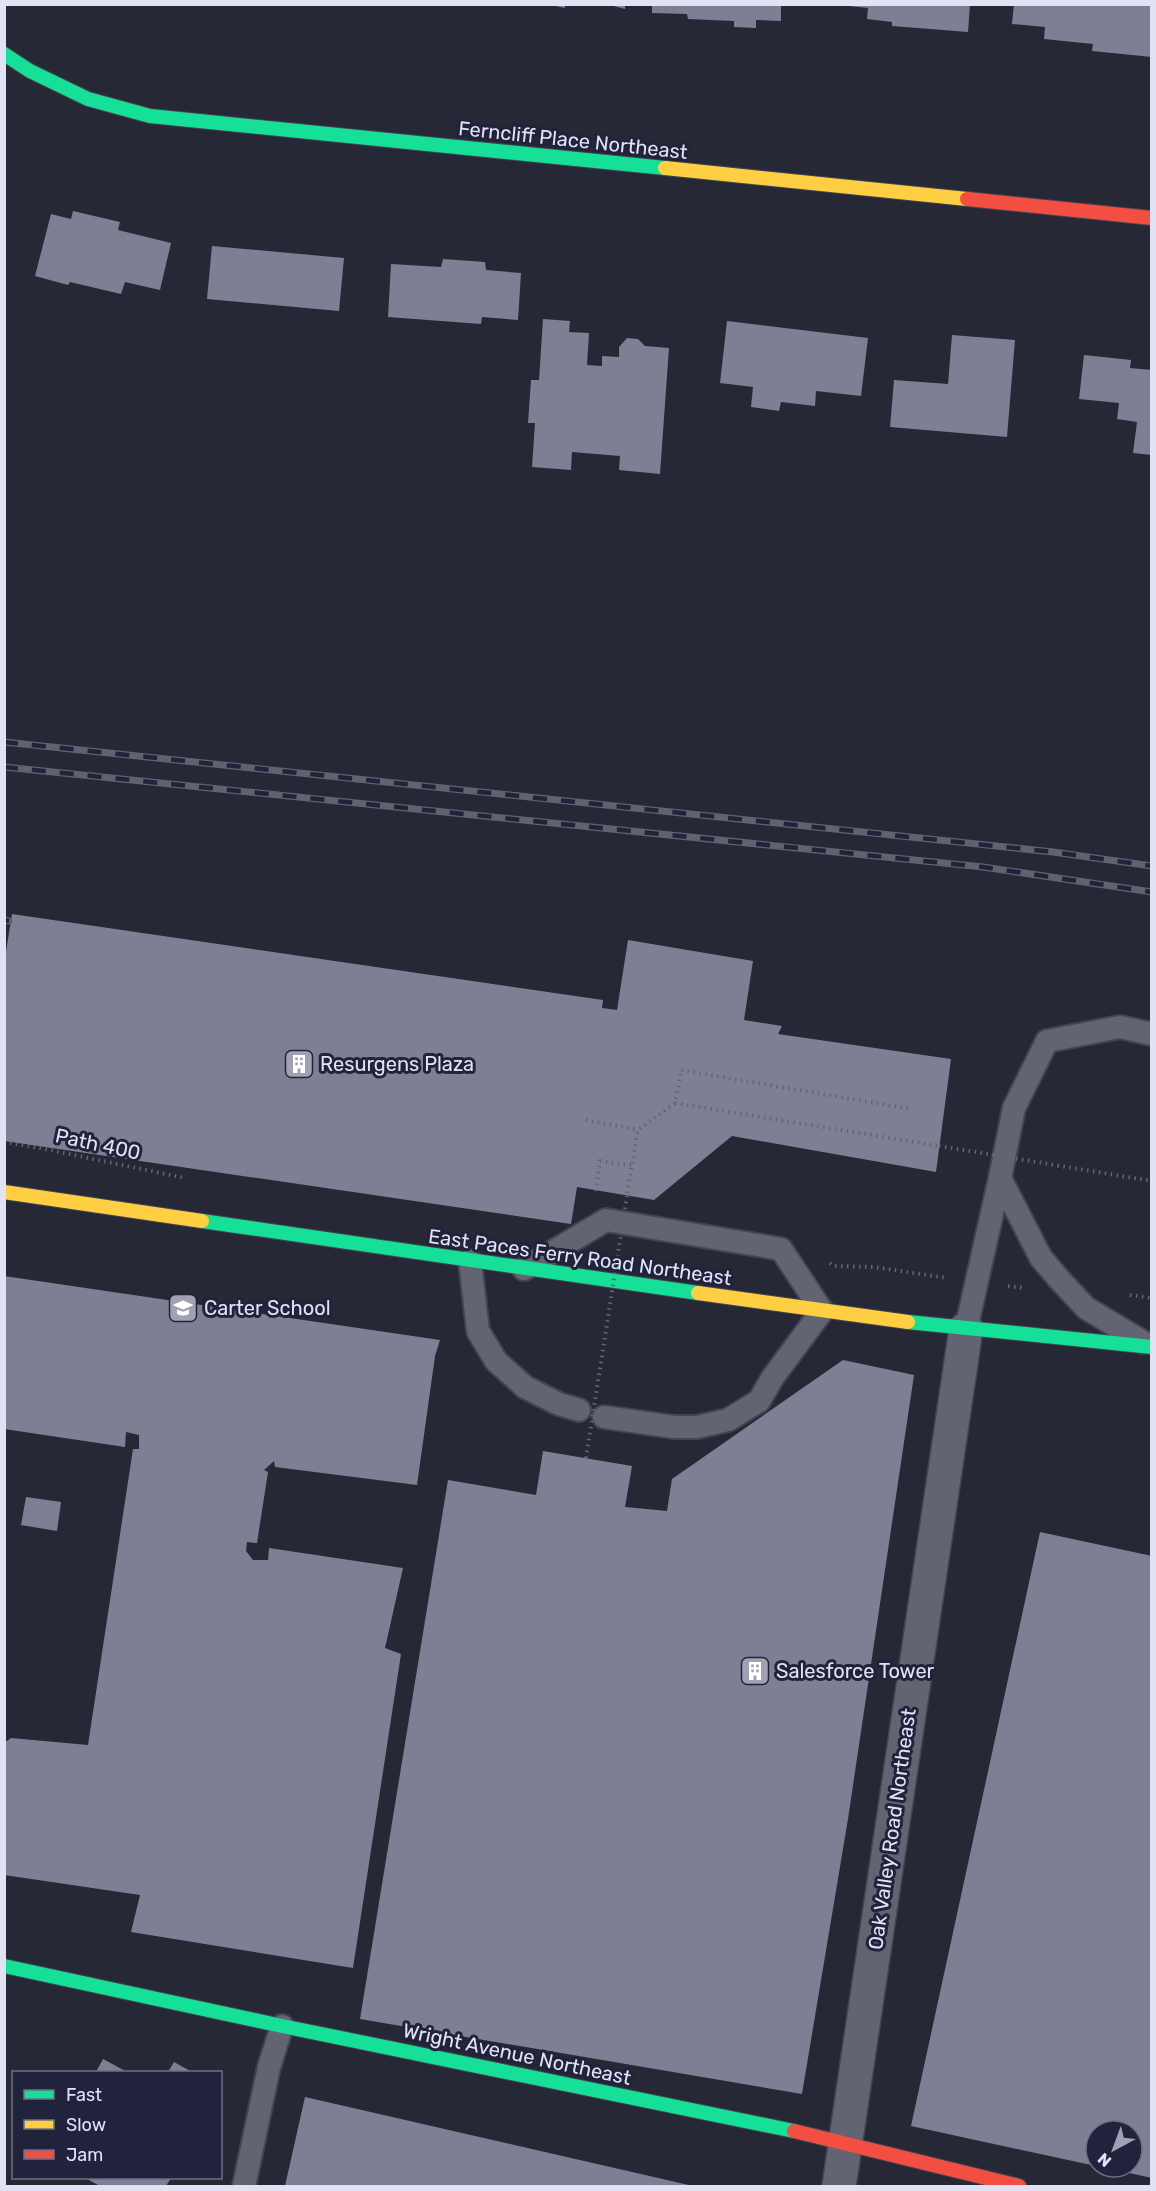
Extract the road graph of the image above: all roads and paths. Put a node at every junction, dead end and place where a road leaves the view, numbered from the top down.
1 (4, 54) edge
2 (1152, 218) edge
3 (1152, 1034) edge
4 (675, 1103) junction
5 (911, 1109) dead end
6 (586, 1120) dead end
7 (638, 1130) junction
8 (4, 1142) edge
9 (631, 1165) junction
10 (185, 1178) dead end
11 (1000, 1178) junction
12 (1152, 1181) edge
13 (4, 1192) edge
14 (595, 1197) dead end
15 (471, 1261) junction
16 (524, 1269) junction
17 (822, 1311) junction
18 (966, 1329) junction
19 (1151, 1347) edge
20 (579, 1410) dead end
21 (604, 1417) dead end
22 (586, 1458) dead end
23 (4, 1966) edge
24 (282, 2026) junction
25 (844, 2145) junction
26 (244, 2187) edge
27 (839, 2187) edge
28 (1019, 2187) edge

1 - 2 street, Ferncliff Place Northeast
3 - 11 lane
4 - 5 path
4 - 7 path
4 - 12 path, bridge
6 - 7 path
7 - 9 path
8 - 10 path, Path 400
9 - 14 path
9 - 22 path, bridge
11 - 18 lane
11 - 19 lane
13 - 15 street, East Paces Ferry Road Northeast
15 - 16 street, East Paces Ferry Road Northeast
15 - 20 lane
16 - 17 street, East Paces Ferry Road Northeast
16 - 17 lane
17 - 18 street, East Paces Ferry Road Northeast
17 - 21 lane
18 - 19 street, East Paces Ferry Road Northeast
18 - 25 street, Oak Valley Road Northeast
23 - 24 street, Wright Avenue Northeast
24 - 25 street, Wright Avenue Northeast
24 - 26 lane
25 - 27 street, Oak Valley Road Northeast
25 - 28 street, Wright Avenue Northeast

